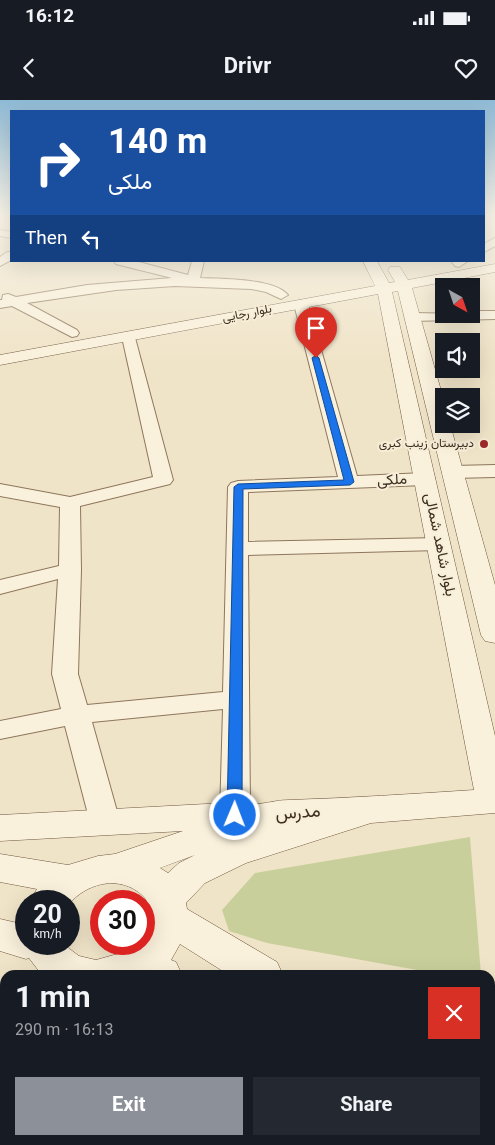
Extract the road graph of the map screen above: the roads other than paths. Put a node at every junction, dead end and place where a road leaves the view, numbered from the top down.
1 (131, 264) edge
2 (197, 264) edge
3 (374, 264) edge
4 (454, 264) edge
5 (495, 268) edge
6 (391, 277) edge
7 (193, 280) junction
8 (0, 293) edge
9 (281, 295) junction
10 (14, 301) junction
11 (0, 304) edge
12 (301, 304) junction
13 (495, 315) edge
14 (412, 317) junction
15 (72, 333) junction
16 (129, 337) junction
17 (0, 346) edge
18 (0, 360) edge
19 (495, 471) edge
20 (453, 472) junction
21 (425, 479) junction
22 (350, 482) junction
23 (0, 490) edge
24 (70, 503) junction
25 (438, 544) junction
26 (238, 549) junction
27 (70, 570) junction
28 (0, 587) edge
29 (495, 635) edge
30 (236, 699) junction
31 (76, 715) junction
32 (0, 730) edge
33 (494, 801) edge
34 (370, 810) junction
35 (275, 813) junction
36 (235, 815) junction
37 (105, 822) junction
38 (0, 828) edge
39 (0, 868) edge
40 (115, 869) junction
41 (56, 890) edge
42 (61, 890) edge
43 (168, 908) junction
44 (0, 936) edge
45 (15, 939) edge
46 (48, 955) edge
47 (69, 970) edge
48 (127, 970) edge
49 (256, 970) edge

1 - 7 street
2 - 7 street
3 - 6 street
4 - 6 street, بلوار رجایی
5 - 6 street, بلوار رجایی
6 - 9 street, بلوار رجایی
6 - 12 street, بلوار رجایی
6 - 14 street, بلوار شاهد شمالی
6 - 21 street, بلوار شاهد شمالی
7 - 9 street
7 - 10 street
8 - 10 street
9 - 15 street, بلوار رجایی
10 - 11 street
10 - 15 street
12 - 16 street, بلوار رجایی
12 - 22 street
13 - 14 street
14 - 20 street, بلوار شاهد شمالی
15 - 17 street, بلوار رجایی
16 - 18 street, بلوار رجایی
16 - 24 street
19 - 20 street
20 - 29 street, بلوار شاهد شمالی
21 - 22 street, ملکی
21 - 25 street, بلوار شاهد شمالی
22 - 26 street, ملکی
23 - 24 street
24 - 27 street
25 - 26 street
25 - 33 street, بلوار شاهد شمالی
26 - 30 street, ملکی
27 - 28 street
27 - 31 street
30 - 31 street
30 - 36 street, ملکی
31 - 32 street
31 - 37 street
33 - 34 street, مدرس
34 - 35 street, مدرس
34 - 43 street, مدرس
35 - 36 street
35 - 40 street, مدرس
36 - 37 street
37 - 38 street
39 - 41 street
40 - 42 street
40 - 43 street
43 - 48 street
43 - 49 street
44 - 45 street
46 - 47 street

